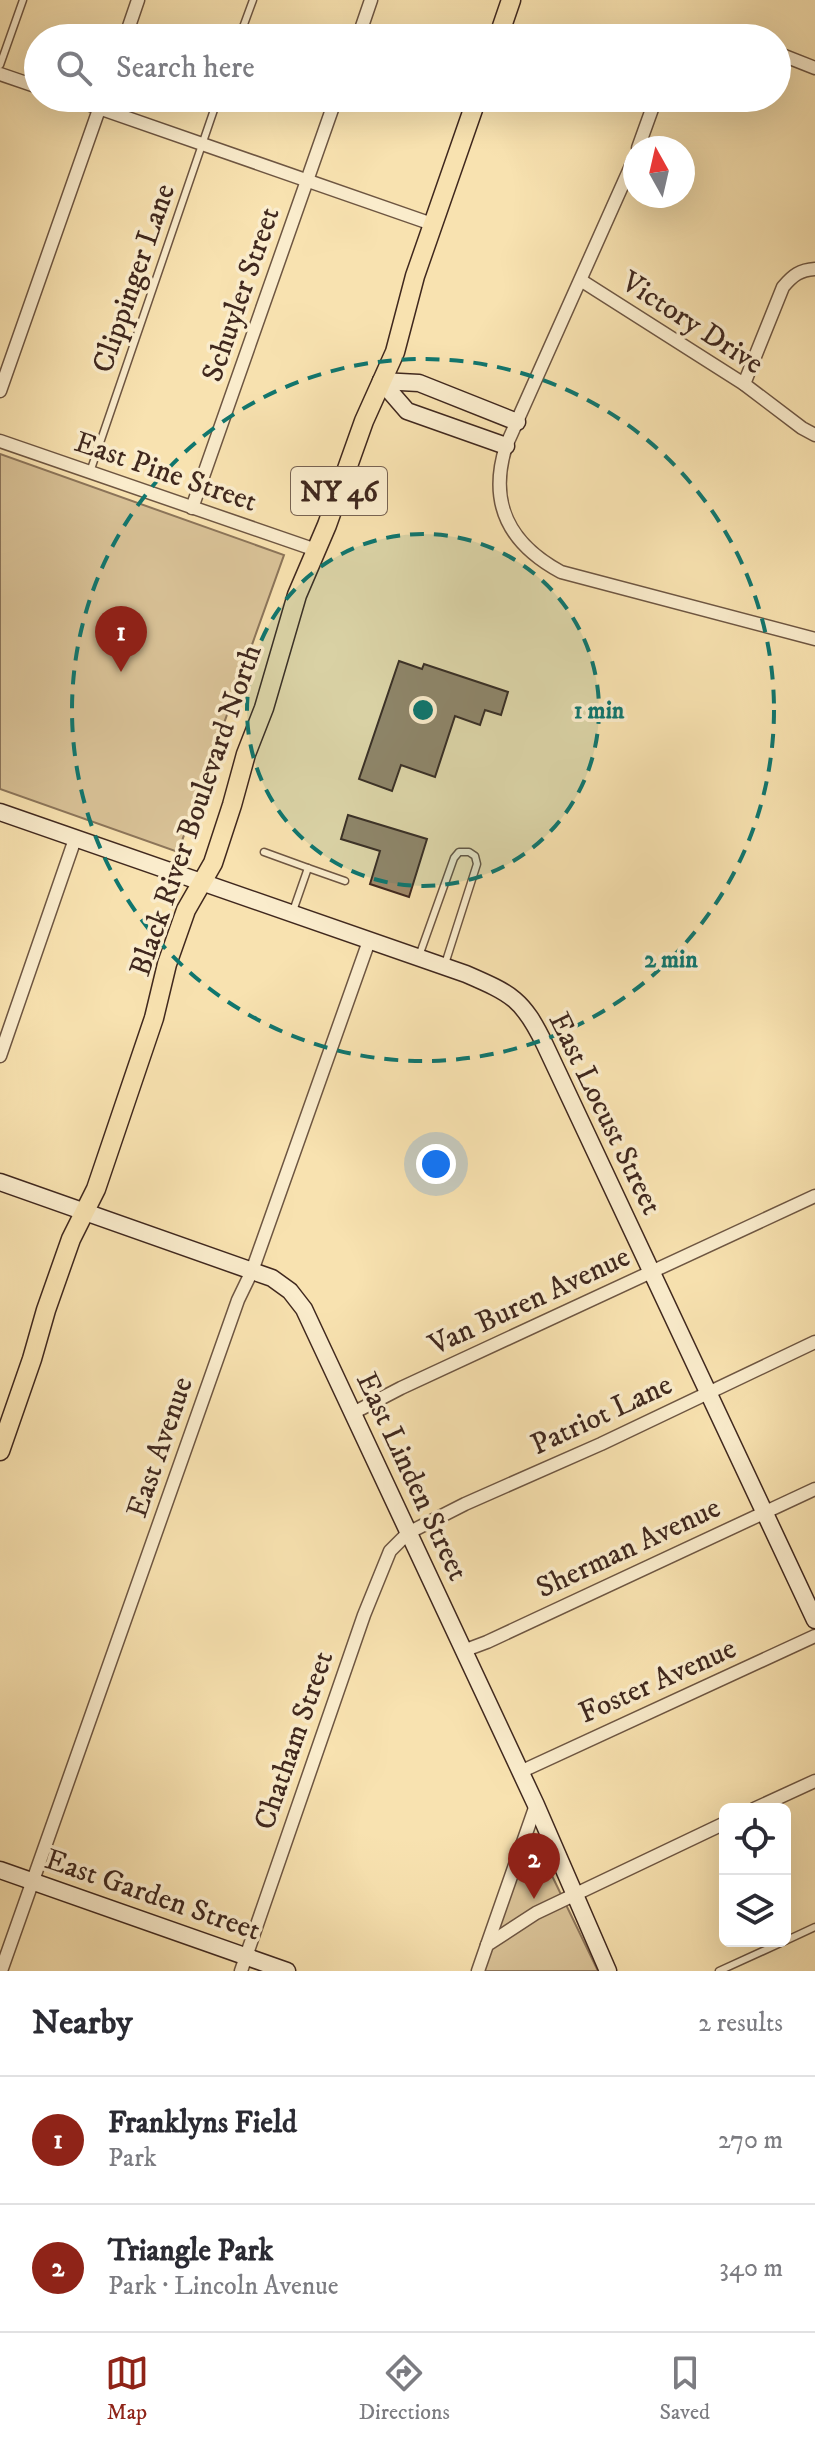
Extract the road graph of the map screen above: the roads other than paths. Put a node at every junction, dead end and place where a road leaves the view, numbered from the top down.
1 (23, 0) edge
2 (138, 0) edge
3 (253, 0) edge
4 (371, 0) edge
5 (511, 0) edge
6 (130, 24) edge
7 (244, 24) edge
8 (363, 24) edge
9 (503, 24) edge
10 (791, 59) edge
11 (0, 65) edge
12 (815, 68) edge
13 (0, 74) edge
14 (24, 82) edge
15 (99, 112) edge
16 (124, 112) edge
17 (213, 112) edge
18 (331, 112) edge
19 (472, 112) edge
20 (651, 112) edge
21 (642, 136) edge
22 (202, 144) junction
23 (307, 181) junction
24 (623, 185) edge
25 (432, 224) junction
26 (815, 269) edge
27 (582, 281) junction
28 (381, 381) junction
29 (744, 384) junction
30 (0, 391) edge
31 (517, 422) junction
32 (815, 435) edge
33 (0, 441) edge
34 (506, 446) junction
35 (90, 472) junction
36 (192, 508) junction
37 (316, 550) junction
38 (815, 639) edge
39 (0, 812) edge
40 (75, 839) junction
41 (264, 852) dead end
42 (308, 868) junction
43 (345, 881) dead end
44 (203, 883) junction
45 (292, 915) junction
46 (369, 941) junction
47 (419, 958) junction
48 (444, 967) junction
49 (0, 1056) edge
50 (0, 1182) edge
51 (815, 1196) edge
52 (86, 1212) junction
53 (252, 1271) junction
54 (652, 1273) junction
55 (815, 1342) edge
56 (709, 1392) junction
57 (353, 1413) junction
58 (0, 1451) edge
59 (815, 1489) edge
60 (765, 1513) junction
61 (408, 1533) junction
62 (815, 1620) edge
63 (815, 1636) edge
64 (463, 1651) junction
65 (520, 1772) junction
66 (815, 1781) edge
67 (767, 1803) edge
68 (536, 1805) junction
69 (719, 1826) edge
70 (0, 1870) edge
71 (31, 1882) junction
72 (573, 1893) junction
73 (815, 1927) edge
74 (791, 1938) edge
75 (487, 1945) junction
76 (772, 1947) edge
77 (244, 1964) edge
78 (1, 1971) edge
79 (287, 1971) edge
80 (478, 1971) edge
81 (608, 1971) edge
82 (719, 1971) edge

1 - 11 lane
2 - 6 street
3 - 7 lane
4 - 8 street
5 - 9 main road
10 - 12 street
13 - 14 street
15 - 30 street
16 - 22 street
17 - 22 lane, Clippinger Lane
18 - 23 street, Schuyler Street
19 - 25 main road, Black River Boulevard North / NY 46
20 - 21 street
22 - 23 street
22 - 35 lane, Clippinger Lane
23 - 25 street
23 - 36 street, Schuyler Street
24 - 27 street
25 - 28 main road, Black River Boulevard North / NY 46
26 - 29 street
27 - 29 street, Victory Drive
27 - 31 street
28 - 31 street
28 - 34 street
28 - 37 main road, Black River Boulevard North / NY 46
29 - 32 street, Victory Drive
31 - 34 street
33 - 35 street, East Pine Street
34 - 38 street
35 - 36 street, East Pine Street
36 - 37 street, East Pine Street
37 - 44 main road, Black River Boulevard North / NY 46
39 - 40 street, East Locust Street
40 - 44 street, East Locust Street
40 - 49 street
41 - 42 lane
42 - 43 lane
42 - 45 lane
44 - 45 street, East Locust Street
44 - 52 main road, Black River Boulevard North / NY 46
45 - 46 street, East Locust Street
46 - 47 street, East Locust Street
46 - 53 street, East Avenue
47 - 48 street, East Locust Street
47 - 48 lane
48 - 54 street, East Locust Street
50 - 52 street, East Linden Street
51 - 54 street, Van Buren Avenue
52 - 53 street, East Linden Street
52 - 58 main road, Black River Boulevard North / NY 46
53 - 57 street, East Linden Street
53 - 71 street, East Avenue
54 - 56 street, East Locust Street
54 - 57 street, Van Buren Avenue
55 - 56 street, Patriot Lane
56 - 60 street, East Locust Street
56 - 61 street, Patriot Lane
57 - 61 street, East Linden Street
59 - 60 street, Sherman Avenue
60 - 62 street, East Locust Street
60 - 64 street, Sherman Avenue
61 - 64 street, East Linden Street
61 - 77 street, Chatham Street
63 - 65 street, Foster Avenue
64 - 65 street, East Linden Street
65 - 68 street, East Linden Street
66 - 67 street
68 - 72 street, East Linden Street
68 - 75 street
69 - 72 street
70 - 71 street, East Garden Street
71 - 77 street, East Garden Street
71 - 78 street, East Avenue
72 - 75 street
72 - 81 street, East Linden Street
73 - 74 lane
75 - 80 street
76 - 82 lane
77 - 79 street, East Garden Street

